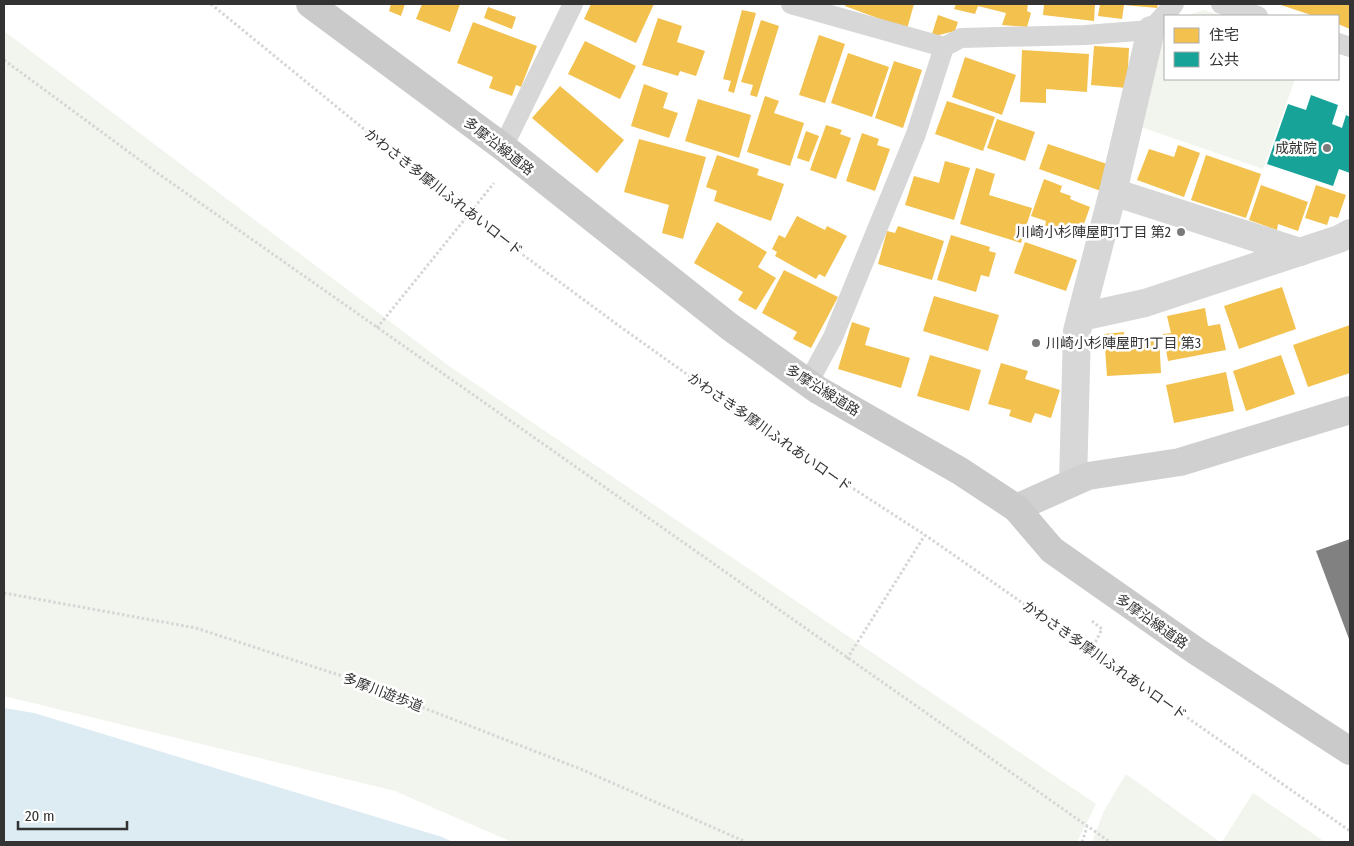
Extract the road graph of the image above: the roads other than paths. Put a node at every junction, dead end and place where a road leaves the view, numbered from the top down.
1 (573, 4) edge
2 (791, 4) edge
3 (1174, 4) edge
4 (1221, 4) edge
5 (316, 6) edge
6 (1164, 15) edge
7 (1164, 15) edge
8 (1255, 15) edge
9 (1151, 30) junction
10 (944, 47) junction
11 (509, 152) junction
12 (1113, 192) junction
13 (1350, 233) edge
14 (1300, 252) junction
15 (1081, 317) junction
16 (808, 383) junction
17 (1350, 410) edge
18 (1073, 482) junction
19 (1016, 508) junction
20 (1350, 751) edge

1 - 11 lane
2 - 10 lane
3 - 6 lane
4 - 8 lane
5 - 11 main road, 多摩沿線道路
7 - 9 lane
9 - 10 lane
9 - 12 street
10 - 16 lane
11 - 16 main road, 多摩沿線道路
12 - 14 street
12 - 15 street
13 - 14 street
14 - 15 street
15 - 18 street
16 - 19 main road, 多摩沿線道路
17 - 18 street
18 - 19 street
19 - 20 main road, 多摩沿線道路

